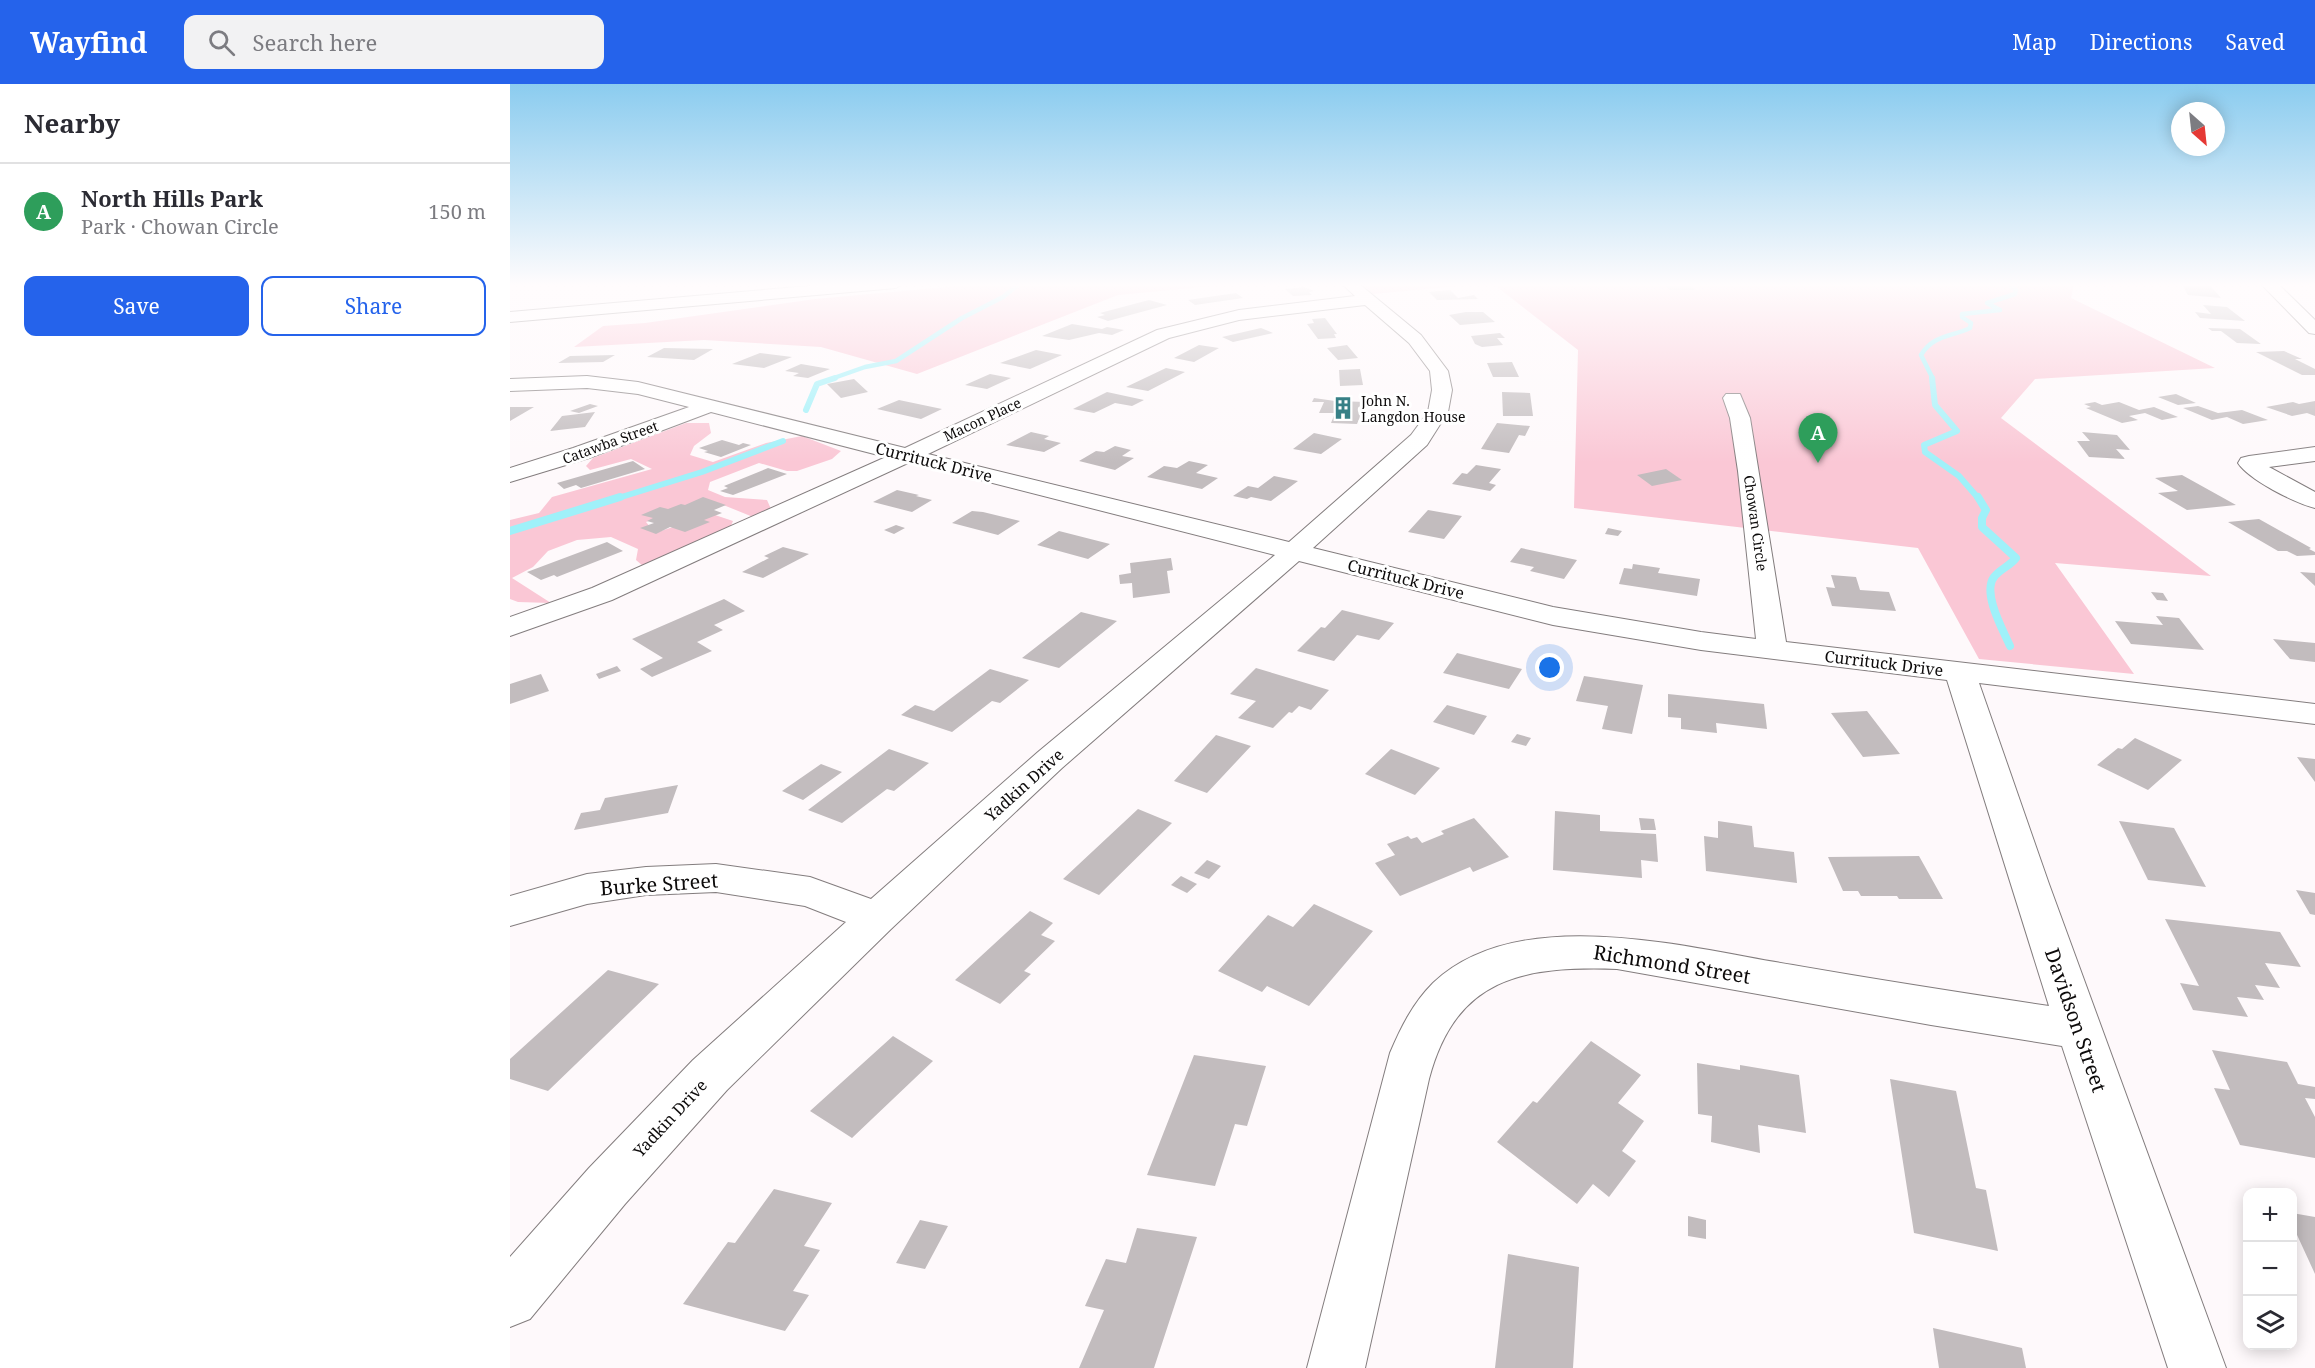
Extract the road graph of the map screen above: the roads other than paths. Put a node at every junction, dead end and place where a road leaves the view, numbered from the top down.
1 (1145, 343) edge
2 (1418, 343) edge
3 (510, 385) edge
4 (1733, 398) dead end
5 (710, 406) junction
6 (2315, 454) edge
7 (907, 455) junction
8 (510, 475) edge
9 (2315, 501) edge
10 (1294, 551) junction
11 (510, 627) edge
12 (1772, 649) junction
13 (1960, 672) junction
14 (2315, 714) edge
15 (510, 911) edge
16 (877, 918) junction
17 (2078, 1029) junction
18 (510, 1299) edge
19 (1336, 1368) edge
20 (2197, 1368) edge

1 - 7 main road, Macon Place
2 - 10 main road, Yadkin Drive
3 - 5 main road, Currituck Drive
4 - 12 main road, Chowan Circle
5 - 7 main road, Currituck Drive
5 - 8 main road, Catawba Street
6 - 9 main road
7 - 10 main road, Currituck Drive
7 - 11 main road, Macon Place
10 - 12 main road, Currituck Drive
10 - 16 main road, Yadkin Drive
12 - 13 main road, Currituck Drive
13 - 14 main road, Currituck Drive
13 - 17 main road, Davidson Street
15 - 16 main road, Burke Street
16 - 18 main road, Yadkin Drive
17 - 19 main road, Richmond Street
17 - 20 main road, Davidson Street

